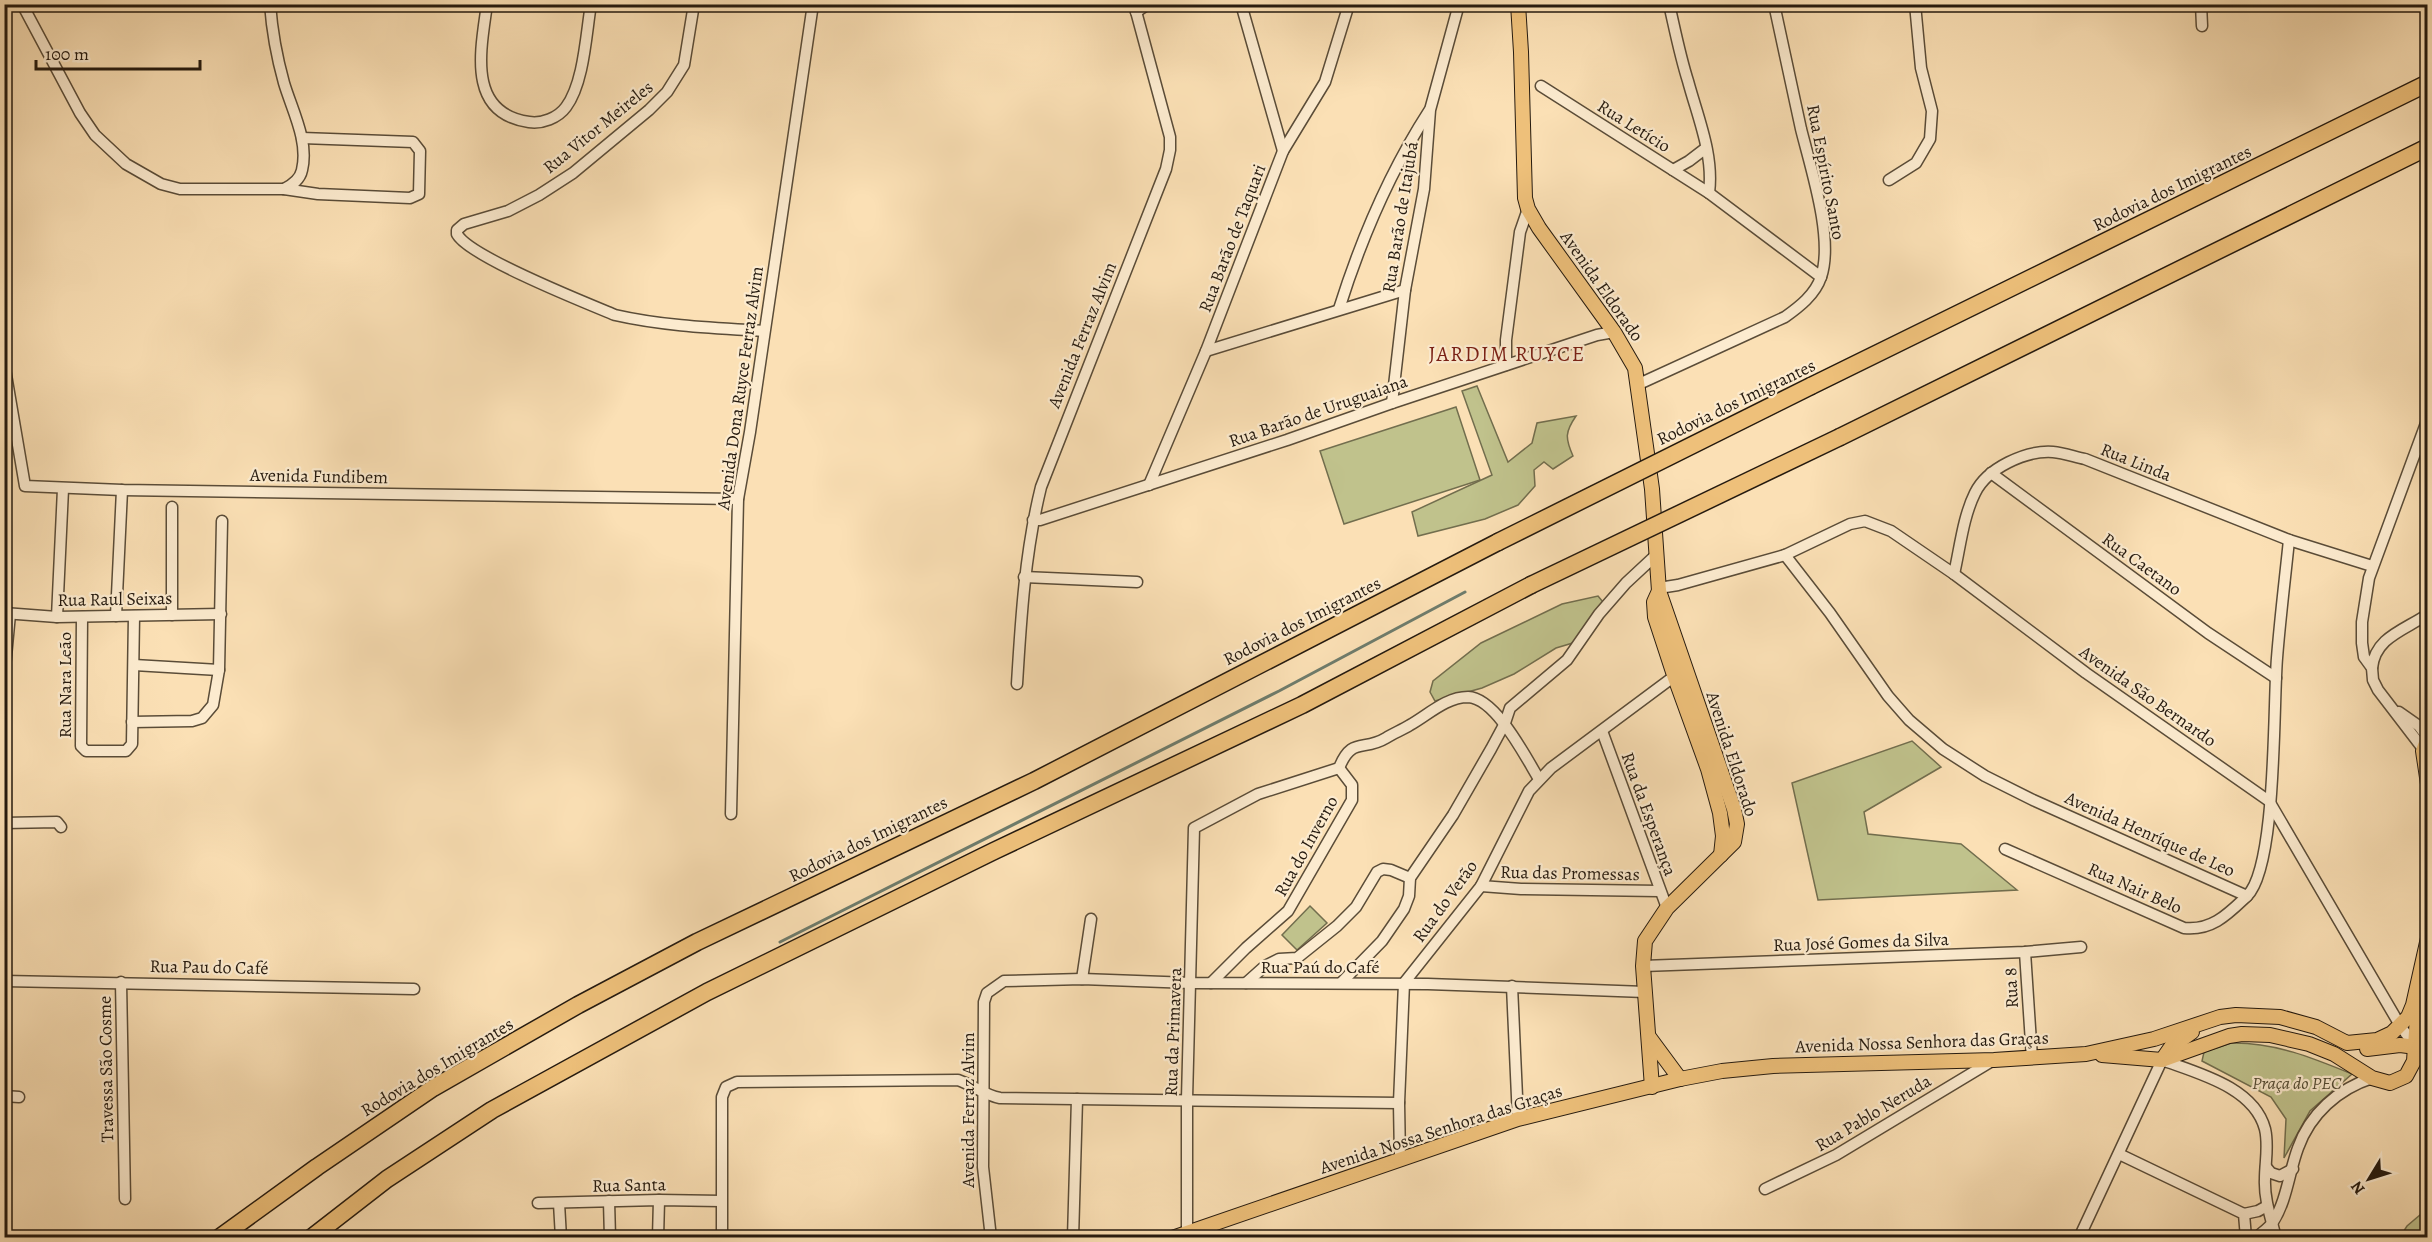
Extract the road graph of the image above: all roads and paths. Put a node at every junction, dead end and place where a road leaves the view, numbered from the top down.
1 (22, 4) edge
2 (270, 4) edge
3 (487, 4) edge
4 (591, 4) edge
5 (694, 4) edge
6 (813, 4) edge
7 (1148, 4) edge
8 (1241, 4) edge
9 (1348, 4) edge
10 (1459, 4) edge
11 (1518, 4) edge
12 (1669, 4) edge
13 (1774, 4) edge
14 (1915, 4) edge
15 (2201, 4) edge
16 (1135, 8) edge
17 (2202, 26) dead end
18 (2427, 83) edge
19 (1540, 87) dead end
20 (1430, 110) junction
21 (302, 138) junction
22 (2427, 147) edge
23 (1706, 148) junction
24 (1283, 150) junction
25 (1673, 170) junction
26 (1889, 180) dead end
27 (284, 189) junction
28 (1709, 193) junction
29 (1528, 209) junction
30 (1821, 277) junction
31 (1405, 290) junction
32 (1339, 309) junction
33 (764, 331) junction
34 (1614, 332) junction
35 (1206, 351) junction
36 (4, 363) edge
37 (1506, 365) junction
38 (1639, 384) junction
39 (1392, 403) junction
40 (2427, 418) edge
41 (1991, 473) junction
42 (1149, 485) junction
43 (63, 489) junction
44 (122, 490) junction
45 (738, 499) junction
46 (172, 507) dead end
47 (1033, 520) junction
48 (222, 521) dead end
49 (2289, 540) junction
50 (1785, 555) junction
51 (1655, 556) junction
52 (2372, 566) junction
53 (1954, 574) junction
54 (1024, 577) junction
55 (1137, 582) dead end
56 (1659, 590) junction
57 (7, 613) edge
58 (221, 614) junction
59 (172, 615) junction
60 (116, 616) junction
61 (134, 616) junction
62 (57, 617) junction
63 (82, 617) junction
64 (2425, 617) edge
65 (134, 665) junction
66 (2372, 668) junction
67 (219, 670) junction
68 (1680, 672) junction
69 (4, 678) edge
70 (2276, 678) junction
71 (1017, 684) dead end
72 (132, 722) junction
73 (1505, 723) junction
74 (1602, 731) junction
75 (2426, 748) edge
76 (1338, 768) junction
77 (1539, 779) junction
78 (2427, 784) edge
79 (2270, 801) junction
80 (731, 814) dead end
81 (4, 823) edge
82 (61, 827) dead end
83 (2005, 849) dead end
84 (1410, 878) junction
85 (1480, 886) junction
86 (1659, 891) junction
87 (2247, 896) junction
88 (1667, 908) junction
89 (1090, 920) dead end
90 (2427, 938) edge
91 (2081, 947) dead end
92 (2025, 952) junction
93 (1643, 966) junction
94 (1082, 979) junction
95 (4, 981) edge
96 (121, 982) junction
97 (1191, 983) junction
98 (1211, 983) junction
99 (1246, 983) junction
100 (1341, 983) junction
101 (1404, 983) junction
102 (995, 985) joint
103 (2418, 985) junction
104 (1512, 986) junction
105 (414, 989) dead end
106 (1645, 992) junction
107 (2211, 1020) junction
108 (2401, 1027) junction
109 (1648, 1035) junction
110 (2347, 1043) junction
111 (2422, 1048) edge
112 (2086, 1053) junction
113 (2032, 1058) junction
114 (1994, 1060) junction
115 (2162, 1060) junction
116 (2372, 1078) junction
117 (1680, 1079) junction
118 (1652, 1087) junction
119 (983, 1092) junction
120 (4, 1096) edge
121 (19, 1097) dead end
122 (1077, 1099) junction
123 (1187, 1099) junction
124 (1399, 1103) junction
125 (1518, 1119) junction
126 (2120, 1154) junction
127 (1400, 1159) junction
128 (2266, 1167) junction
129 (2293, 1169) junction
130 (1766, 1188) dead end
131 (125, 1199) dead end
132 (659, 1200) junction
133 (609, 1201) junction
134 (721, 1201) junction
135 (538, 1203) dead end
136 (559, 1203) junction
137 (2267, 1206) junction
138 (2244, 1214) junction
139 (2272, 1223) junction
140 (1187, 1232) junction
141 (219, 1238) edge
142 (311, 1238) edge
143 (561, 1238) edge
144 (610, 1238) edge
145 (658, 1238) edge
146 (722, 1238) edge
147 (992, 1238) edge
148 (1073, 1238) edge
149 (1172, 1238) edge
150 (2079, 1238) edge
151 (2246, 1238) edge
152 (2256, 1238) edge
153 (2276, 1238) edge

1 - 27 street
2 - 21 street
3 - 4 street
5 - 33 street, Rua Vitor Meireles
6 - 33 street, Avenida Dona Ruyce Ferraz Alvim
7 - 16 street
8 - 24 street
9 - 24 street, Rua Barão de Taquari
10 - 20 street, Rua Barão de Itajubá
11 - 29 main road, Avenida Eldorado
12 - 23 street
13 - 30 street, Rua Espírito Santo
14 - 26 street
15 - 17 street
16 - 47 street, Avenida Ferraz Alvim
18 - 141 highway, Rodovia dos Imigrantes, bridge
19 - 25 street, Rua Letício
20 - 31 street, Rua Barão de Itajubá
20 - 32 street
21 - 27 street
21 - 27 street
22 - 142 highway, bridge
23 - 25 street
23 - 28 street
24 - 35 street, Rua Barão de Taquari
25 - 28 street, Rua Letício
28 - 30 street, Rua Letício
29 - 34 main road, Avenida Eldorado
29 - 37 street
30 - 38 street, Rua Espírito Santo
31 - 32 street
31 - 39 street, Rua Barão de Itajubá
32 - 35 street
33 - 45 street, Avenida Dona Ruyce Ferraz Alvim
34 - 37 street, Rua Barão de Uruguaiana
34 - 38 main road, Avenida Eldorado
35 - 42 street, Rua Barão de Taquari
36 - 43 street, Avenida Fundibem
37 - 39 street, Rua Barão de Uruguaiana
38 - 51 main road, Avenida Eldorado
39 - 42 street, Rua Barão de Uruguaiana
40 - 52 street
41 - 49 street, Rua Linda
41 - 53 street, Rua Linda
41 - 70 street, Rua Caetano
42 - 47 street, Rua Barão de Uruguaiana
43 - 44 street, Avenida Fundibem
43 - 62 street
44 - 45 street, Avenida Fundibem
44 - 60 street
45 - 80 street, Avenida Dona Ruyce Ferraz Alvim
46 - 59 street
47 - 54 street, Avenida Ferraz Alvim
48 - 58 street
49 - 52 street, Rua Linda
49 - 70 street, Avenida Henríque de Leo
50 - 53 street, Avenida São Bernardo
50 - 56 street, Avenida São Bernardo
50 - 87 street, Avenida Henríque de Leo
51 - 56 main road, Avenida Eldorado
51 - 73 street, Rua do Verão
52 - 66 street
53 - 79 street, Avenida São Bernardo
54 - 55 street
54 - 71 street, Avenida Ferraz Alvim
56 - 68 main road, Avenida Eldorado
57 - 62 street, Rua Raul Seixas
57 - 69 street
58 - 59 street, Rua Raul Seixas
58 - 67 street
59 - 61 street, Rua Raul Seixas
60 - 61 street, Rua Raul Seixas
60 - 63 street, Rua Raul Seixas
61 - 65 street
62 - 63 street, Rua Raul Seixas
63 - 72 street, Rua Nara Leão
64 - 66 street
65 - 67 street
65 - 72 street
66 - 75 street
67 - 72 street
68 - 74 street, Rua do Verão
68 - 88 main road, Avenida Eldorado
70 - 79 street, Avenida Henríque de Leo
73 - 76 street
73 - 77 street
73 - 84 street, Rua do Verão
74 - 77 street, Rua do Verão
74 - 86 street, Rua da Esperança
75 - 78 main road
76 - 97 street, Rua da Primavera
76 - 98 street, Rua do Inverno
77 - 85 street, Rua do Verão
79 - 87 street, Avenida Henríque de Leo
79 - 108 street, Avenida São Bernardo
81 - 82 street
83 - 87 street, Rua Nair Belo
84 - 99 street
84 - 100 street, Rua do Verão
85 - 86 street, Rua das Promessas
85 - 101 street, Rua do Verão
86 - 88 street, Rua da Esperança
88 - 93 main road, Avenida Eldorado
89 - 94 street
90 - 103 main road
91 - 92 street, Rua José Gomes da Silva
92 - 93 street, Rua José Gomes da Silva
92 - 113 street, Rua 8
93 - 106 main road, Avenida Eldorado
94 - 97 street, Rua Paú do Café
94 - 102 street, Rua Paú do Café
95 - 96 street, Rua Pau do Café
96 - 105 street, Rua Pau do Café
96 - 131 street, Travessa São Cosme
97 - 98 street, Rua Paú do Café
97 - 123 street, Rua da Primavera
98 - 99 street, Rua Paú do Café
99 - 100 street, Rua Paú do Café
100 - 101 street, Rua Paú do Café
101 - 104 street, Rua Paú do Café
101 - 124 street
102 - 119 street, Avenida Ferraz Alvim
103 - 108 main road
103 - 111 main road
104 - 106 street, Rua Paú do Café
104 - 125 street
106 - 109 main road, Avenida Eldorado
107 - 110 main road, Avenida Nossa Senhora das Graças
107 - 112 main road, Avenida Nossa Senhora das Graças
107 - 115 main road
108 - 110 main road
108 - 111 street, Avenida São Bernardo
109 - 117 main road
109 - 118 main road, Avenida Eldorado
110 - 111 main road, Avenida Nossa Senhora das Graças
111 - 116 main road
112 - 113 main road, Avenida Nossa Senhora das Graças
112 - 115 main road, Avenida Nossa Senhora das Graças
113 - 114 main road, Avenida Nossa Senhora das Graças
114 - 117 main road, Avenida Nossa Senhora das Graças
114 - 130 street, Rua Pablo Neruda
115 - 116 main road, Avenida Nossa Senhora das Graças
115 - 126 street
115 - 128 street
116 - 129 street
117 - 118 main road, Avenida Nossa Senhora das Graças
118 - 125 main road, Avenida Nossa Senhora das Graças
119 - 122 street
119 - 134 street
119 - 147 street, Avenida Ferraz Alvim
120 - 121 street
122 - 123 street
122 - 148 street
123 - 124 street
123 - 140 street, Rua da Primavera
124 - 127 street
125 - 127 main road, Avenida Nossa Senhora das Graças
126 - 138 street
126 - 150 street
127 - 140 main road, Avenida Nossa Senhora das Graças
128 - 129 street
128 - 137 street
129 - 139 street
132 - 133 street, Rua Santa
132 - 134 street, Rua Santa
132 - 145 street
133 - 136 street, Rua Santa
133 - 144 street
134 - 146 street
135 - 136 street, Rua Santa
136 - 143 street
137 - 138 street
137 - 139 street
138 - 151 street
139 - 152 street
139 - 153 street
140 - 149 main road, Avenida Nossa Senhora das Graças

